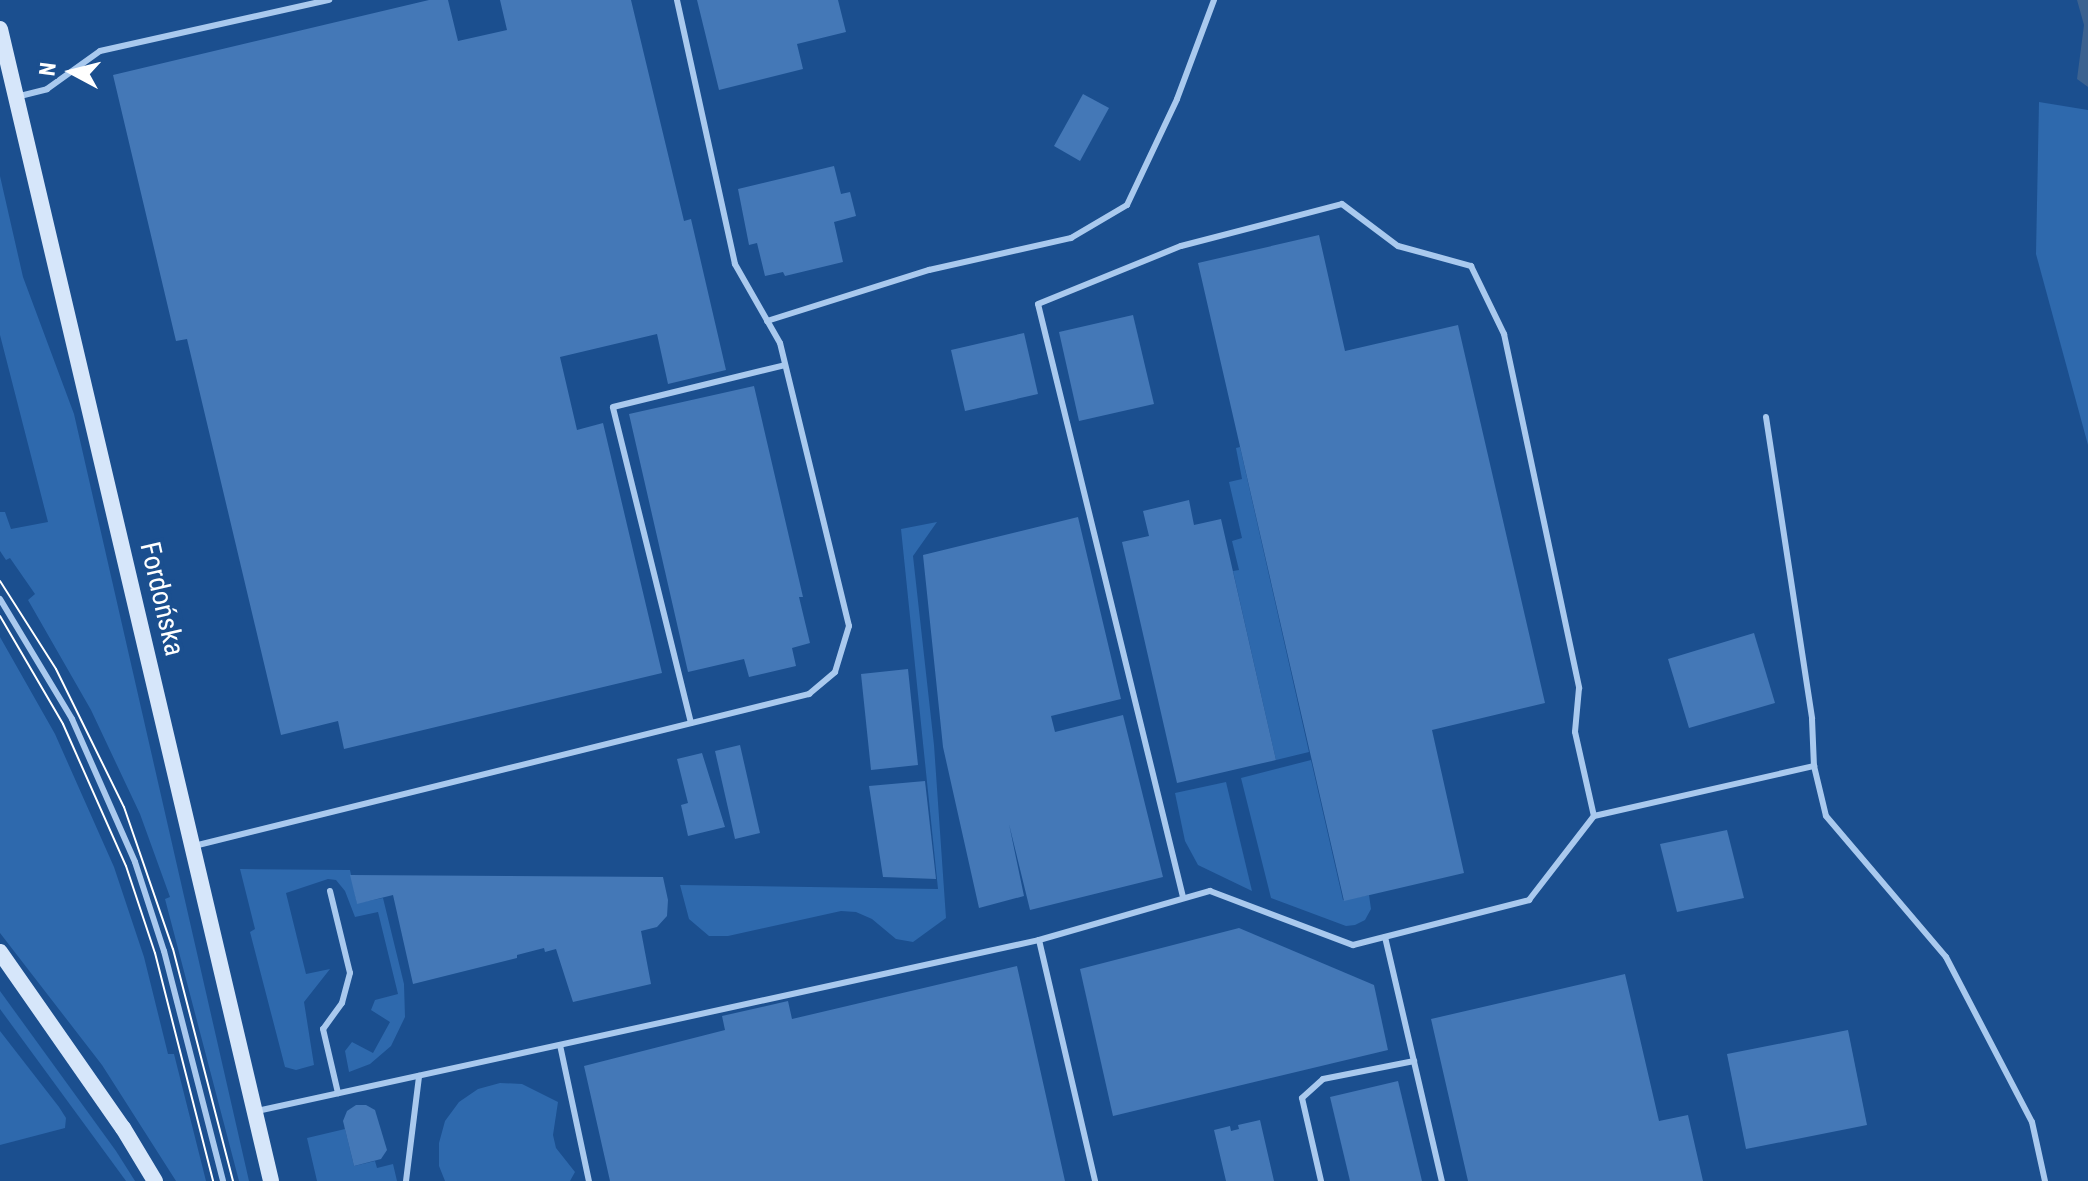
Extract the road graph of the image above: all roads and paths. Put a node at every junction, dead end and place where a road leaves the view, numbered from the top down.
1 (329, 0) edge
2 (677, 0) edge
3 (1214, 0) edge
4 (0, 29) edge
5 (16, 97) junction
6 (767, 321) junction
7 (785, 365) junction
8 (1766, 417) dead end
9 (0, 599) edge
10 (691, 723) junction
11 (1814, 766) junction
12 (1594, 816) junction
13 (194, 846) junction
14 (330, 891) dead end
15 (1183, 897) junction
16 (1385, 937) junction
17 (1039, 940) junction
18 (0, 952) edge
19 (560, 1045) junction
20 (1414, 1061) junction
21 (419, 1076) junction
22 (338, 1093) junction
23 (255, 1111) junction
24 (155, 1181) edge
25 (223, 1181) edge
26 (271, 1181) edge
27 (406, 1181) edge
28 (589, 1181) edge
29 (1095, 1181) edge
30 (1321, 1181) edge
31 (1442, 1181) edge
32 (2045, 1181) edge

1 - 5 lane
2 - 6 lane
3 - 6 lane
4 - 5 main road, Fordońska
5 - 13 main road, Fordońska
6 - 7 lane
7 - 10 lane
7 - 10 lane
8 - 11 lane
9 - 25 lane
10 - 13 lane
11 - 12 lane
11 - 32 lane
12 - 15 lane
12 - 16 lane
13 - 23 main road, Fordońska
14 - 22 lane
15 - 16 lane
15 - 17 lane
16 - 20 lane
17 - 19 lane
17 - 29 lane
18 - 24 main road
19 - 21 lane
19 - 28 lane
20 - 30 lane
20 - 31 lane
21 - 22 lane
21 - 27 lane
22 - 23 lane
23 - 26 main road, Fordońska

